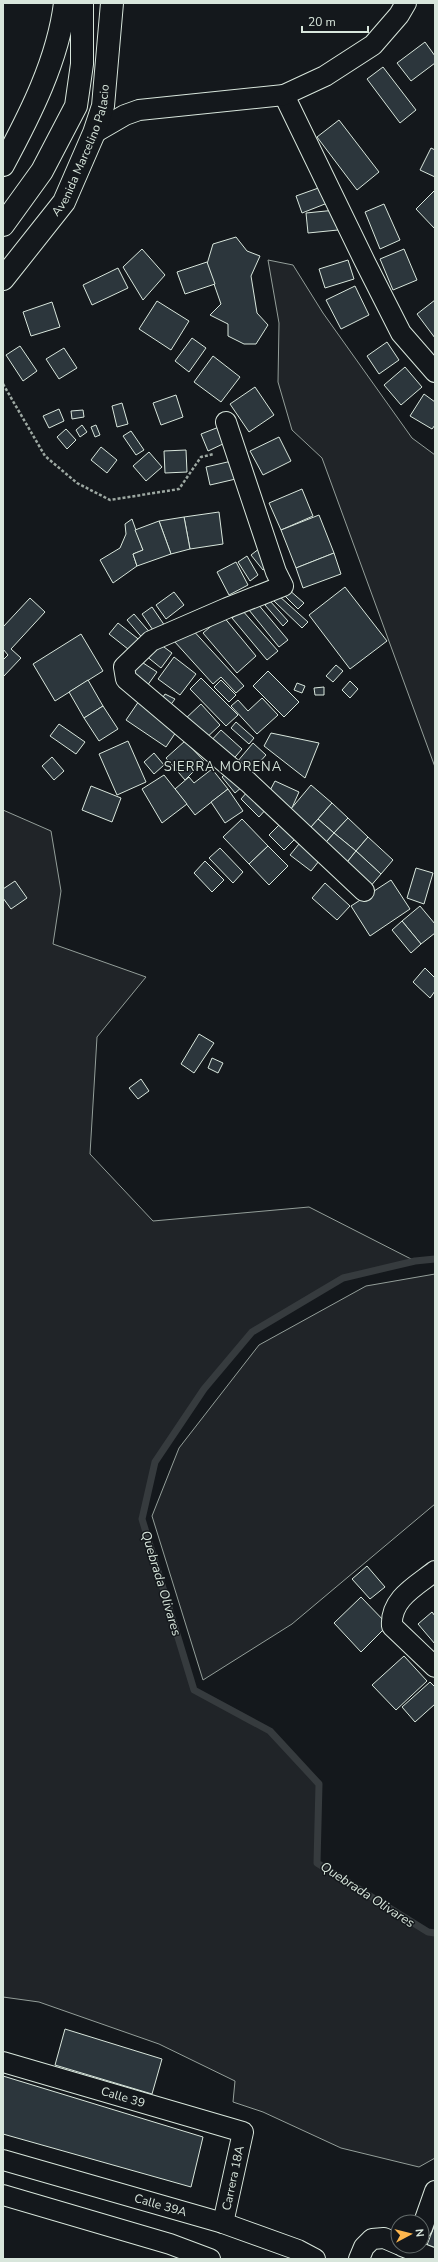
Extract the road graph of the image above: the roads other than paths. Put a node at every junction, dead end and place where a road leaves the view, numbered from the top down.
1 (65, 3) edge
2 (82, 3) edge
3 (112, 3) edge
4 (406, 3) edge
5 (284, 95) junction
6 (94, 133) junction
7 (3, 165) edge
8 (3, 225) edge
9 (3, 279) edge
10 (435, 372) edge
11 (226, 422) dead end
12 (364, 892) dead end
13 (435, 1571) edge
14 (435, 1667) edge
15 (3, 2062) edge
16 (243, 2132) joint
17 (3, 2160) edge
18 (435, 2191) edge
19 (3, 2195) edge
20 (427, 2214) edge
21 (223, 2223) junction
22 (390, 2240) edge
23 (423, 2254) edge
24 (210, 2259) edge
25 (314, 2259) edge
26 (359, 2259) edge
27 (434, 2259) edge

1 - 7 main road
2 - 8 main road, Avenida Marcelino Palacio
3 - 6 main road, Avenida Marcelino Palacio
4 - 5 street
5 - 6 street
5 - 10 street
6 - 9 main road, Avenida Marcelino Palacio
11 - 12 street
13 - 14 street
15 - 16 street, Calle 39
16 - 21 street, Carrera 18A
17 - 21 street, Calle 39A
18 - 20 street
19 - 24 street
21 - 25 street, Calle 39A
22 - 26 street
23 - 27 street

